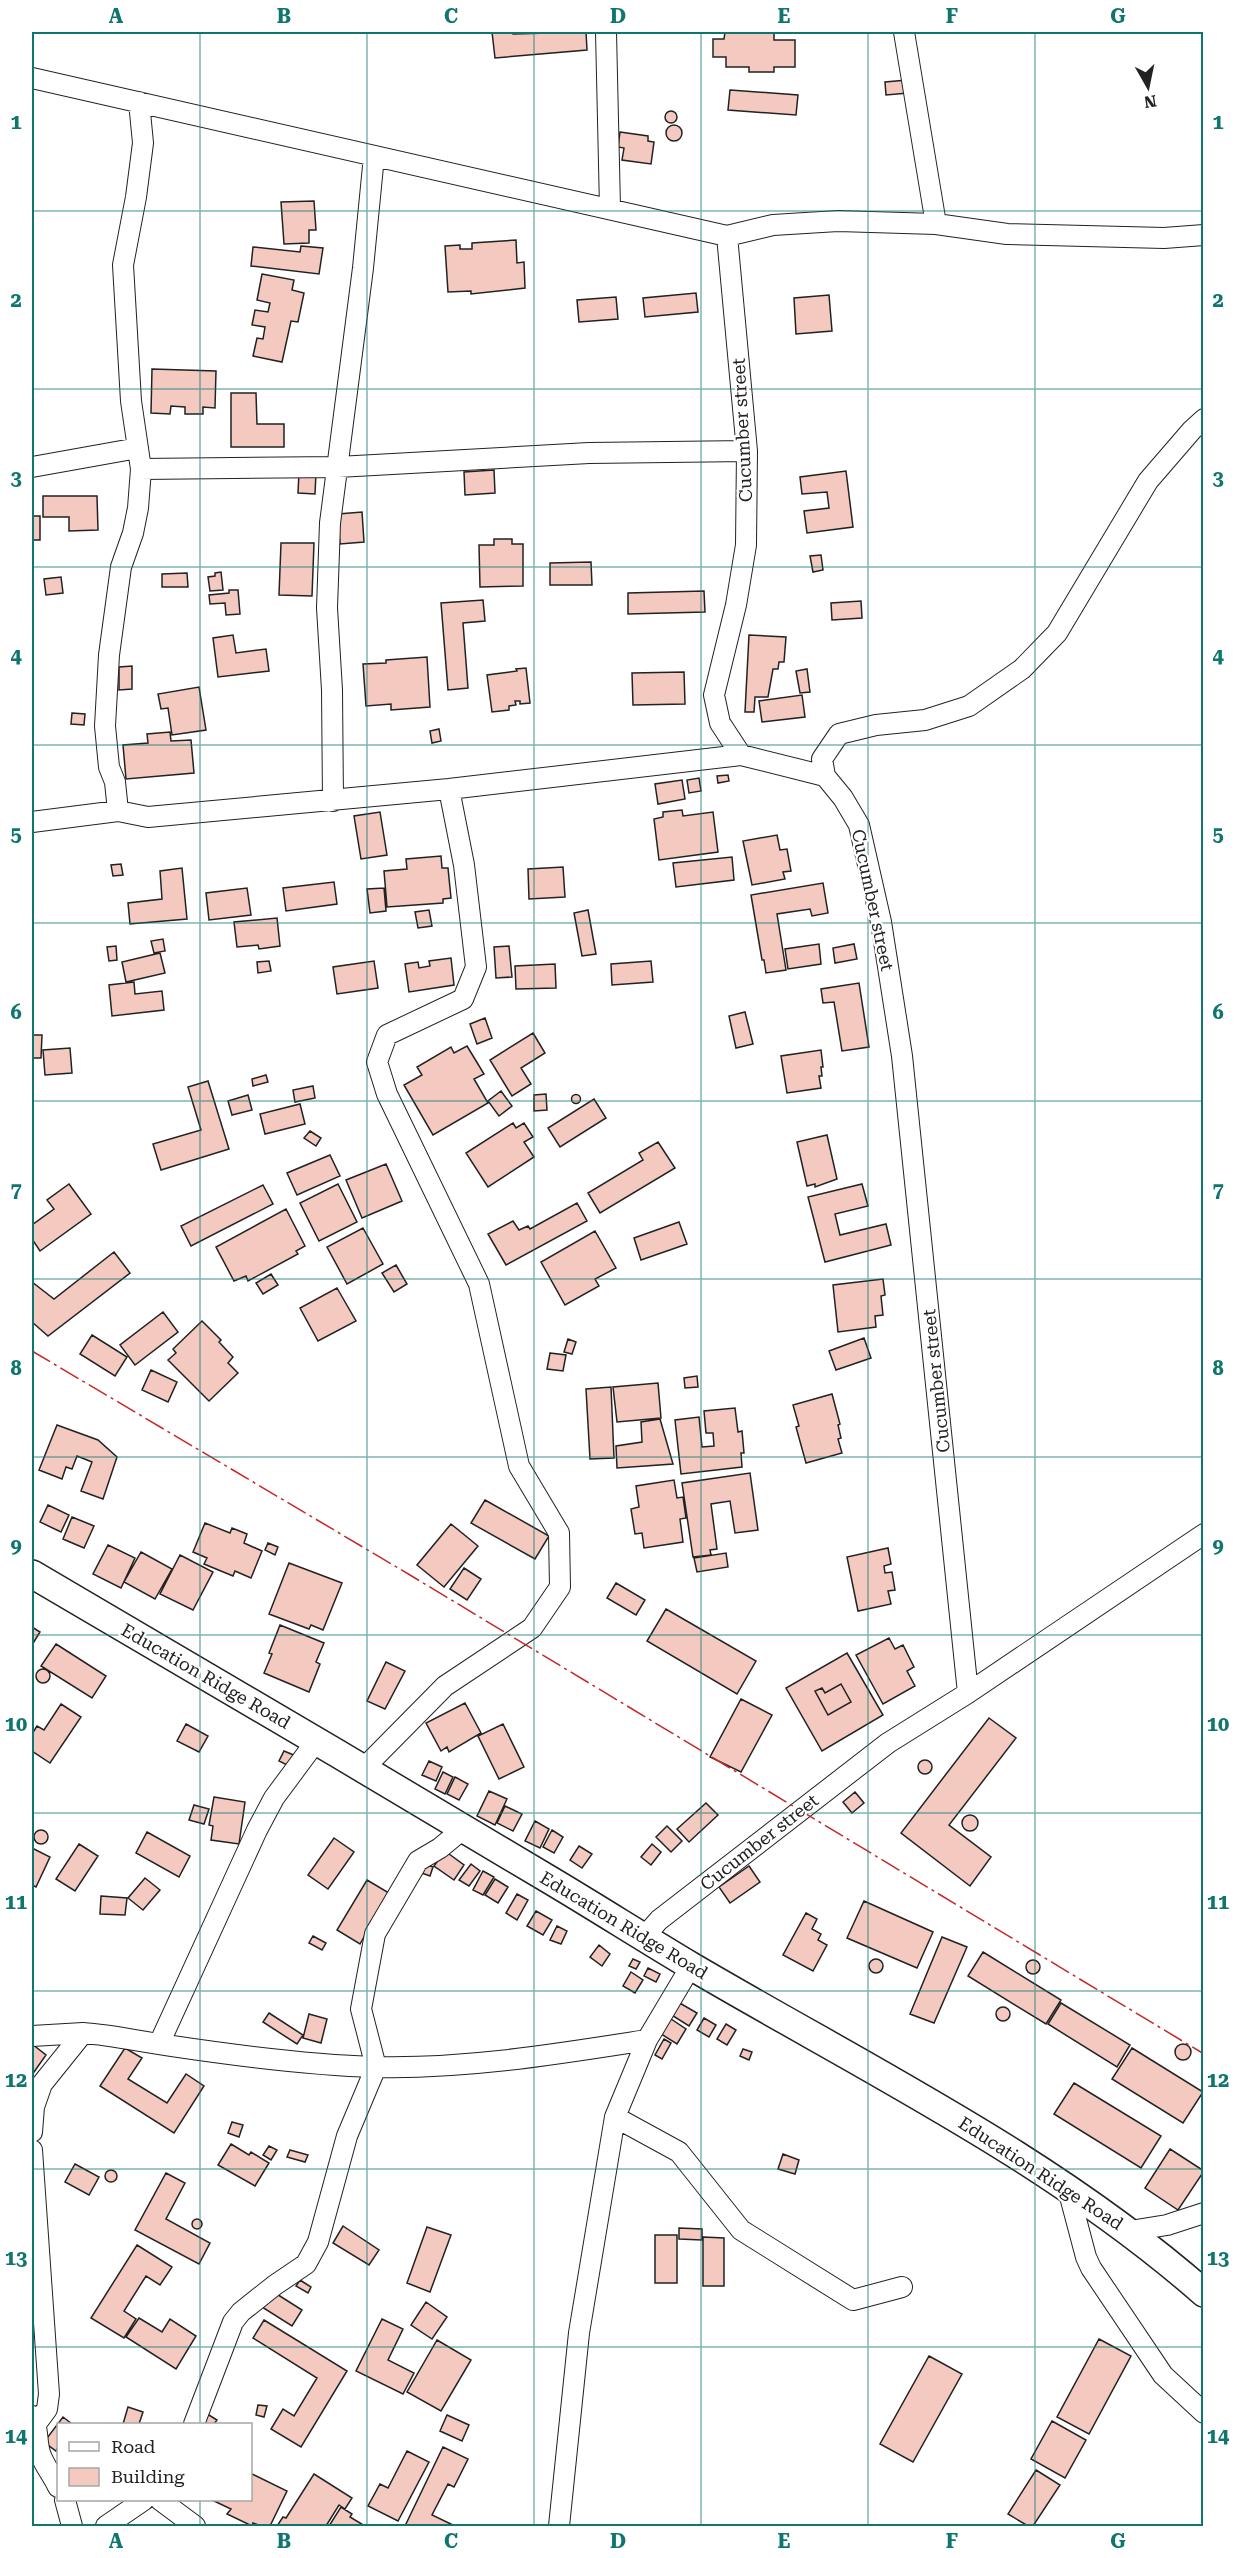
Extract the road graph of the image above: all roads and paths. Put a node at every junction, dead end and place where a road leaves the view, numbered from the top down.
1 (606, 32) edge
2 (904, 32) edge
3 (32, 78) edge
4 (139, 102) junction
5 (374, 156) junction
6 (610, 208) junction
7 (936, 224) junction
8 (1203, 235) edge
9 (728, 236) junction
10 (1203, 419) edge
11 (138, 448) junction
12 (747, 451) junction
13 (32, 467) edge
14 (338, 467) junction
15 (141, 469) junction
16 (741, 755) junction
17 (825, 776) junction
18 (449, 789) junction
19 (333, 801) junction
20 (118, 811) junction
21 (32, 822) edge
22 (1203, 1534) edge
23 (32, 1574) edge
24 (968, 1693) junction
25 (316, 1740) junction
26 (363, 1769) junction
27 (463, 1828) junction
28 (644, 1937) junction
29 (691, 1966) junction
30 (83, 2033) junction
31 (32, 2036) edge
32 (646, 2040) junction
33 (159, 2044) junction
34 (376, 2067) junction
35 (615, 2117) junction
36 (32, 2132) edge
37 (32, 2150) edge
38 (1068, 2189) junction
39 (1203, 2213) edge
40 (1130, 2231) junction
41 (902, 2287) dead end
42 (1203, 2293) edge
43 (1203, 2413) edge
44 (34, 2420) edge
45 (194, 2423) edge
46 (57, 2485) edge
47 (66, 2501) edge
48 (141, 2501) edge
49 (163, 2501) edge
50 (72, 2526) edge
51 (106, 2526) edge
52 (195, 2526) edge
53 (560, 2526) edge

1 - 6 street
2 - 7 street
3 - 4 street
4 - 5 street
4 - 11 street
5 - 6 street
5 - 14 street
6 - 9 street
7 - 8 street
7 - 9 street
9 - 12 street, Cucumber street
10 - 17 street
11 - 13 street
11 - 15 street
12 - 14 street
12 - 16 street, Cucumber street
14 - 15 street
14 - 19 street
15 - 20 street
16 - 17 street
16 - 18 street
17 - 24 street, Cucumber street
18 - 19 street
18 - 26 street
19 - 20 street
20 - 21 street
22 - 24 street, Cucumber street
23 - 25 main road, Education Ridge Road
24 - 28 street, Cucumber street
25 - 26 main road, Education Ridge Road
25 - 33 street
26 - 27 main road, Education Ridge Road
27 - 28 main road, Education Ridge Road
27 - 34 street
28 - 29 main road, Education Ridge Road
29 - 32 street
29 - 38 main road, Education Ridge Road
30 - 31 street
30 - 33 street
30 - 36 street
32 - 34 street
32 - 35 street
33 - 34 street
34 - 45 street
35 - 41 street
35 - 53 street
37 - 44 street
38 - 40 main road, Education Ridge Road
38 - 43 street
39 - 40 street
40 - 42 main road, Education Ridge Road
44 - 46 street
47 - 50 street
48 - 51 street
49 - 52 street

